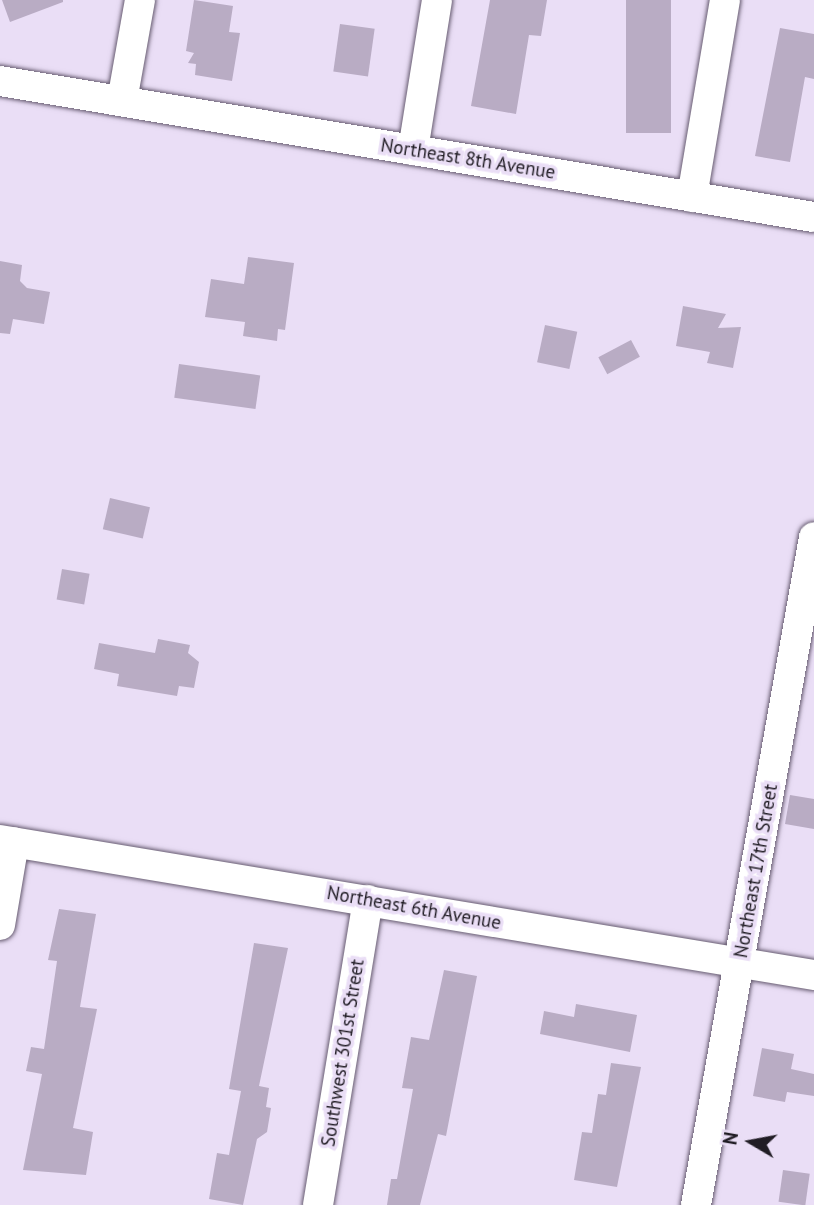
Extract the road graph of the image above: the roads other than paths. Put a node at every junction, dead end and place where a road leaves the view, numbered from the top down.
1 (140, 0) edge
2 (437, 0) edge
3 (725, 0) edge
4 (0, 81) edge
5 (122, 101) junction
6 (413, 150) junction
7 (692, 197) junction
8 (814, 217) edge
9 (814, 537) edge
10 (810, 590) edge
11 (7, 841) edge
12 (368, 900) junction
13 (0, 925) edge
14 (740, 964) junction
15 (814, 975) edge
16 (318, 1205) edge
17 (696, 1205) edge

1 - 5 street
2 - 6 street
3 - 7 street
4 - 5 street, Northeast 8th Avenue
5 - 6 street, Northeast 8th Avenue
6 - 7 street, Northeast 8th Avenue
7 - 8 street, Northeast 8th Avenue
9 - 10 street, Northeast 17th Street
10 - 14 street, Northeast 17th Street
11 - 12 street, Northeast 6th Avenue
11 - 13 street
12 - 14 street, Northeast 6th Avenue
12 - 16 street, Southwest 301st Street
14 - 15 street, Northeast 6th Avenue
14 - 17 street, Northeast 17th Street

